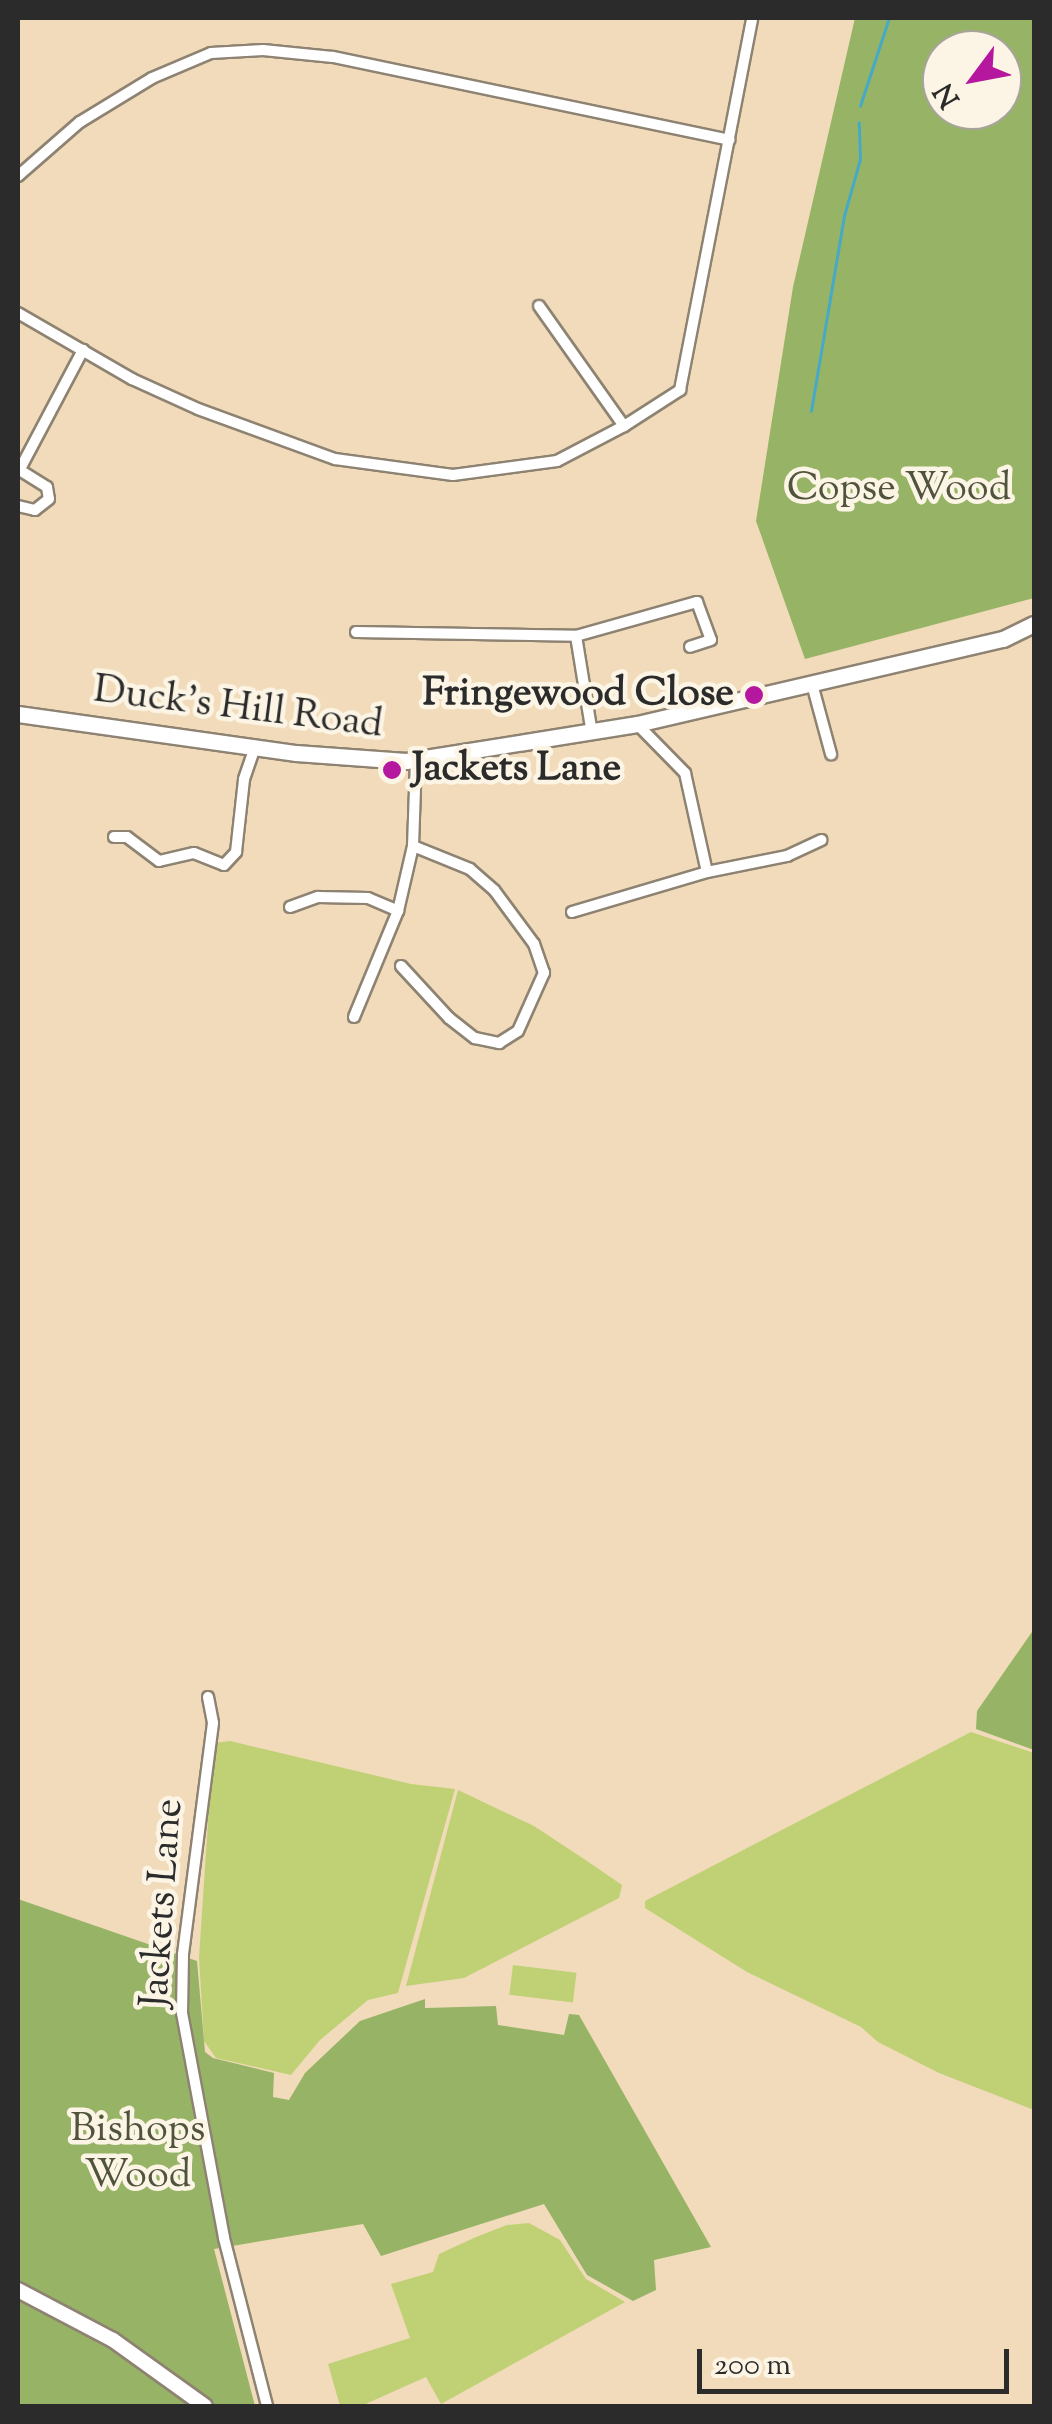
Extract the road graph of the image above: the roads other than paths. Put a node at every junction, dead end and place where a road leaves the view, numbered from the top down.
1 (752, 18) edge
2 (729, 140) junction
3 (18, 176) edge
4 (538, 306) dead end
5 (18, 312) edge
6 (83, 350) junction
7 (624, 426) junction
8 (19, 469) edge
9 (18, 506) edge
10 (1034, 624) edge
11 (356, 632) dead end
12 (576, 636) junction
13 (690, 647) dead end
14 (812, 684) junction
15 (18, 714) edge
16 (637, 724) junction
17 (592, 734) junction
18 (254, 747) junction
19 (831, 754) dead end
20 (416, 759) junction
21 (114, 837) dead end
22 (821, 840) dead end
23 (413, 846) junction
24 (707, 872) junction
25 (290, 907) dead end
26 (398, 911) junction
27 (572, 912) dead end
28 (401, 966) dead end
29 (354, 1017) dead end
30 (208, 1697) dead end
31 (18, 2290) edge
32 (205, 2406) edge
33 (267, 2406) edge

1 - 2 street
2 - 3 street
2 - 7 street
4 - 7 street
5 - 6 street
6 - 7 street
6 - 8 street
8 - 9 street
10 - 14 main road, Duck's Hill Road
11 - 12 street
12 - 13 street
12 - 17 street
14 - 16 main road, Duck's Hill Road
14 - 19 street
15 - 18 main road, Duck's Hill Road
16 - 17 main road, Duck's Hill Road
16 - 24 street
17 - 20 main road, Duck's Hill Road
18 - 20 main road, Duck's Hill Road
18 - 21 street
20 - 23 street
22 - 24 street
23 - 26 street
23 - 28 street
24 - 27 street
25 - 26 street
26 - 29 street
30 - 33 street, Jackets Lane
31 - 32 street

